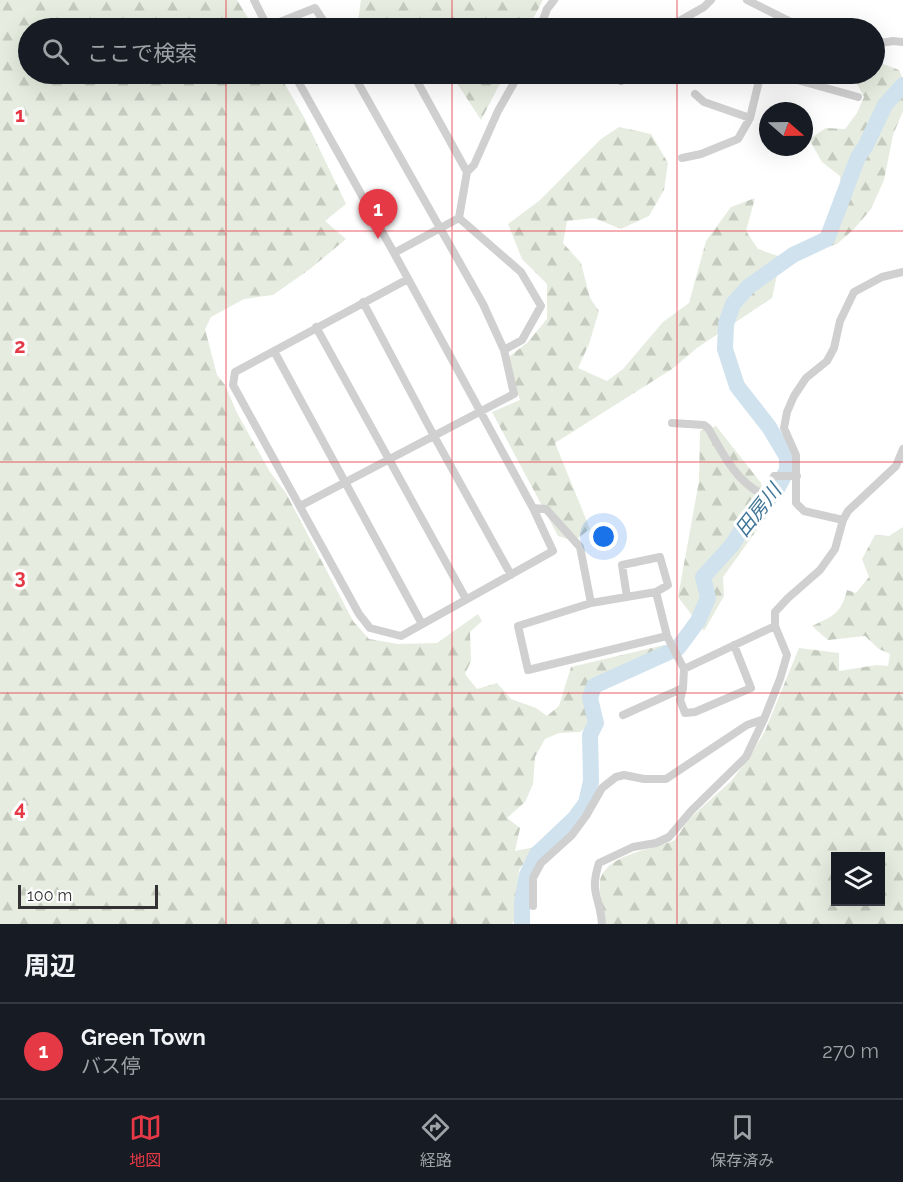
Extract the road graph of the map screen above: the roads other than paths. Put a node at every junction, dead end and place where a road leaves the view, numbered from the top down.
1 (255, 0) edge
2 (554, 0) edge
3 (711, 0) edge
4 (747, 0) edge
5 (263, 18) edge
6 (292, 18) edge
7 (322, 18) edge
8 (544, 18) edge
9 (685, 18) edge
10 (779, 18) edge
11 (885, 42) edge
12 (903, 42) edge
13 (300, 84) edge
14 (359, 84) edge
15 (419, 84) edge
16 (513, 84) edge
17 (758, 84) edge
18 (812, 84) edge
19 (695, 94) dead end
20 (858, 97) dead end
21 (750, 118) junction
22 (682, 158) dead end
23 (467, 172) junction
24 (459, 218) junction
25 (440, 229) junction
26 (394, 253) junction
27 (903, 272) edge
28 (408, 279) junction
29 (363, 302) junction
30 (316, 327) junction
31 (504, 350) junction
32 (274, 351) junction
33 (480, 411) junction
34 (672, 423) dead end
35 (434, 436) junction
36 (903, 449) edge
37 (390, 460) junction
38 (794, 476) junction
39 (346, 482) junction
40 (300, 506) junction
41 (532, 508) junction
42 (843, 520) junction
43 (511, 575) junction
44 (656, 592) junction
45 (627, 597) junction
46 (466, 600) junction
47 (591, 603) junction
48 (422, 624) junction
49 (775, 626) junction
50 (668, 639) junction
51 (734, 645) junction
52 (684, 669) junction
53 (683, 688) junction
54 (623, 715) dead end
55 (764, 719) junction
56 (533, 906) dead end
57 (602, 924) edge

1 - 5 street
2 - 8 street
3 - 9 street
4 - 10 street
6 - 7 street
11 - 12 street
13 - 26 street
14 - 25 street
15 - 23 street
16 - 23 street
17 - 21 street
18 - 20 street
19 - 21 street
21 - 22 street
23 - 24 street
24 - 25 street
24 - 31 street
25 - 26 street
25 - 31 street
26 - 28 street
27 - 38 street
28 - 29 street
28 - 33 street
29 - 30 street
29 - 35 street
30 - 32 street
30 - 37 street
31 - 33 street
32 - 39 street
32 - 40 street
33 - 35 street
33 - 41 street
34 - 38 street
35 - 37 street
35 - 43 street
36 - 42 street
37 - 39 street
37 - 46 street
38 - 42 street
39 - 40 street
39 - 48 street
40 - 48 street
41 - 43 street
41 - 47 street
42 - 49 street
43 - 46 street
44 - 45 street
44 - 45 street
44 - 50 street
45 - 47 street
46 - 48 street
47 - 50 street
49 - 51 street
49 - 55 street
50 - 52 street
51 - 52 street
51 - 53 street
52 - 53 street
53 - 54 street
55 - 56 street
55 - 57 street

